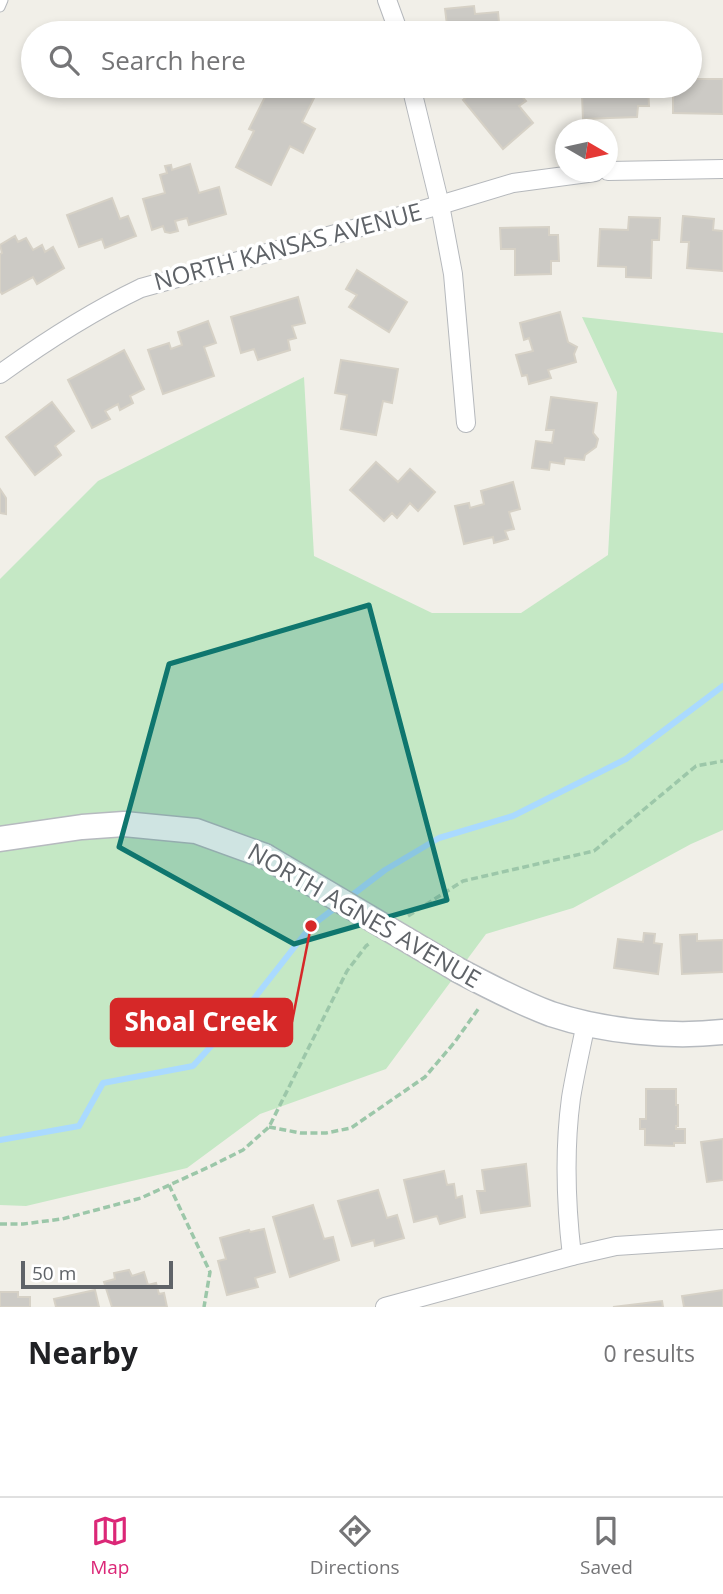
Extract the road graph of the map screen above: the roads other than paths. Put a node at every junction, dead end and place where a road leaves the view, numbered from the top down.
1 (3, 0) edge
2 (387, 0) edge
3 (0, 7) edge
4 (395, 21) edge
5 (414, 98) edge
6 (723, 169) edge
7 (618, 171) edge
8 (555, 177) edge
9 (440, 205) junction
10 (0, 374) edge
11 (466, 423) dead end
12 (0, 839) edge
13 (586, 1023) junction
14 (723, 1032) edge
15 (723, 1239) edge
16 (572, 1256) junction
17 (385, 1307) edge

1 - 3 lane
2 - 4 street
5 - 9 street
6 - 7 street
8 - 9 street, NORTH KANSAS AVENUE
9 - 10 street, NORTH KANSAS AVENUE
9 - 11 street
12 - 13 street, NORTH AGNES AVENUE, bridge
13 - 14 street, NORTH AGNES AVENUE
13 - 16 street
15 - 16 street
16 - 17 street

